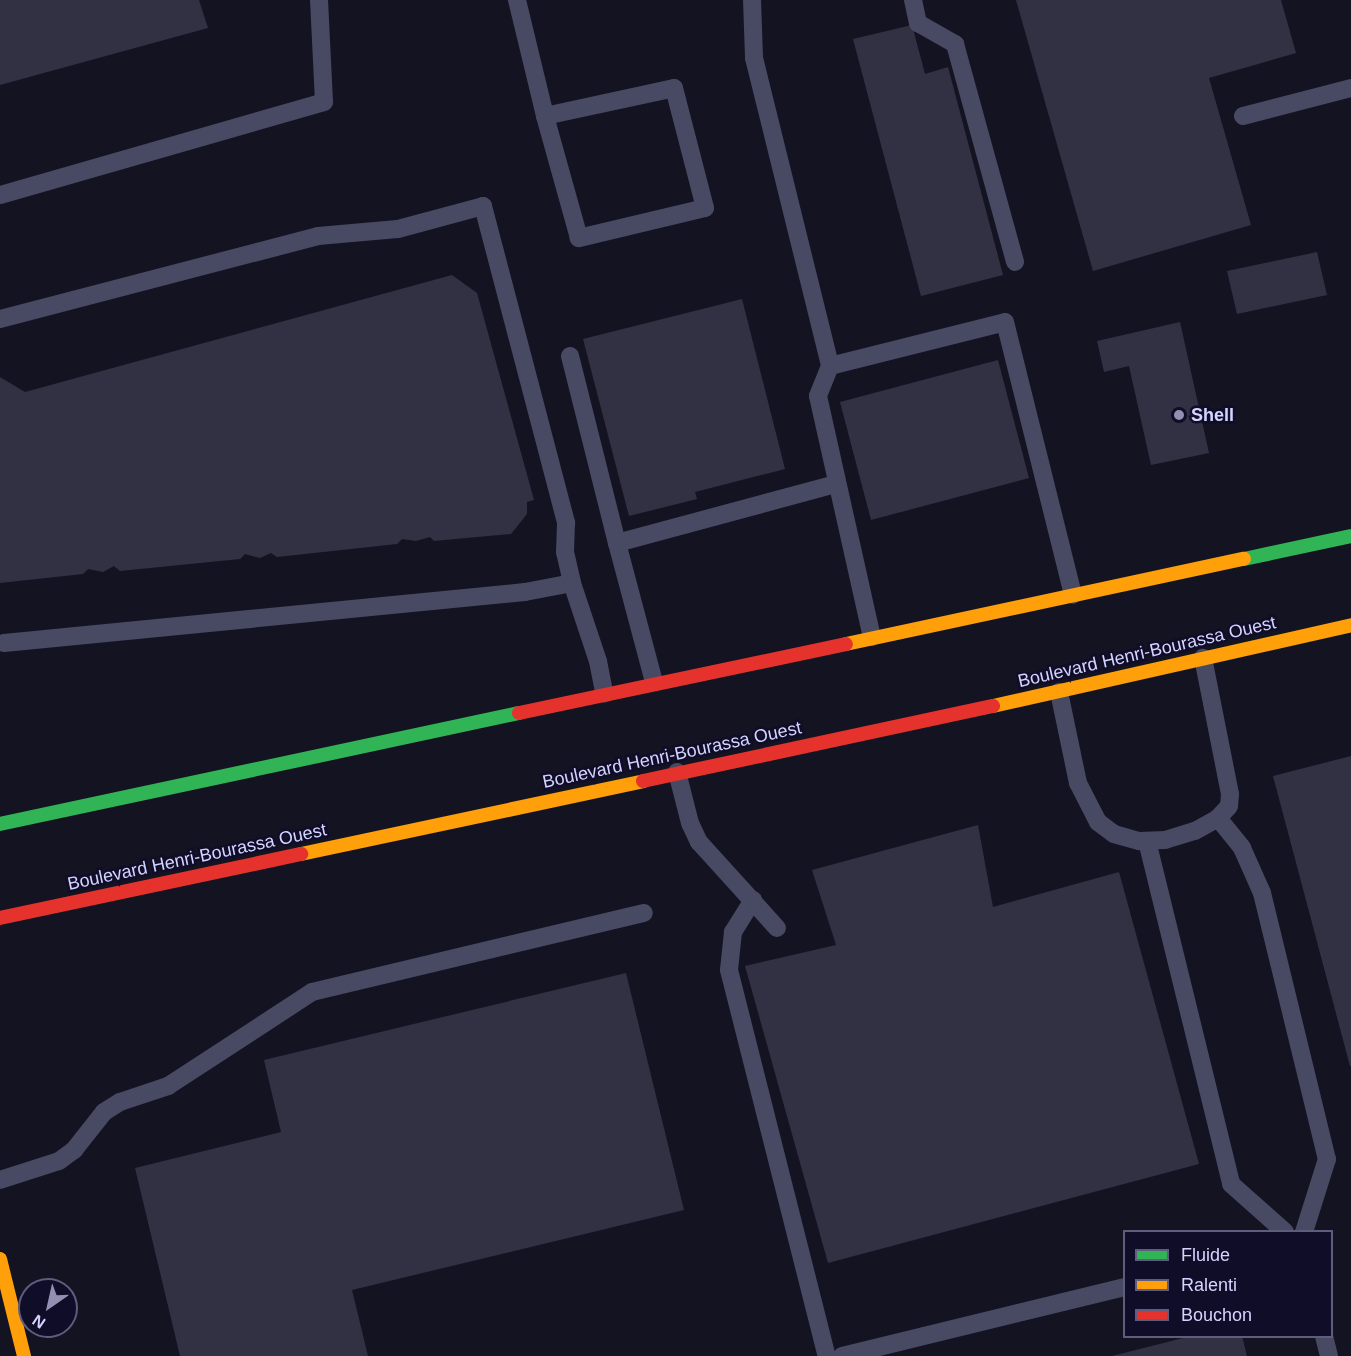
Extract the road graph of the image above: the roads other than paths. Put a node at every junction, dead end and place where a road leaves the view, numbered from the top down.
1 (320, 0) edge
2 (517, 0) edge
3 (753, 0) edge
4 (913, 0) edge
5 (1351, 88) edge
6 (545, 116) junction
7 (1243, 116) dead end
8 (0, 195) edge
9 (1015, 262) dead end
10 (0, 319) edge
11 (570, 356) dead end
12 (830, 366) junction
13 (836, 484) junction
14 (1351, 536) edge
15 (617, 543) junction
16 (572, 584) junction
17 (1072, 595) junction
18 (1351, 625) edge
19 (872, 637) junction
20 (4, 643) dead end
21 (1203, 658) junction
22 (654, 682) junction
23 (1059, 692) junction
24 (604, 693) junction
25 (677, 772) junction
26 (1218, 818) junction
27 (0, 824) edge
28 (1147, 841) junction
29 (753, 900) junction
30 (644, 913) dead end
31 (5, 917) edge
32 (777, 928) dead end
33 (0, 1179) edge
34 (1283, 1230) edge
35 (1305, 1230) edge
36 (0, 1259) edge
37 (1123, 1287) edge
38 (1324, 1338) edge
39 (24, 1356) edge
40 (827, 1356) edge
41 (843, 1356) edge
42 (1329, 1356) edge

1 - 8 lane
2 - 6 lane
3 - 12 lane
4 - 9 lane
5 - 7 lane
6 - 6 lane
10 - 16 lane
11 - 15 lane
12 - 13 lane
12 - 17 lane
13 - 15 lane
13 - 19 lane
14 - 17 main road
15 - 22 lane
16 - 20 lane
16 - 24 lane
17 - 19 main road
18 - 21 main road, Boulevard Henri-Bourassa Ouest
19 - 22 main road
21 - 23 main road, Boulevard Henri-Bourassa Ouest
21 - 26 lane
22 - 24 main road
23 - 25 main road, Boulevard Henri-Bourassa Ouest
23 - 28 lane
24 - 27 main road
25 - 29 lane
25 - 31 main road, Boulevard Henri-Bourassa Ouest
26 - 28 lane
26 - 35 lane
28 - 34 lane
29 - 32 lane
29 - 40 lane
30 - 33 lane
36 - 39 main road
37 - 41 lane
38 - 42 lane

